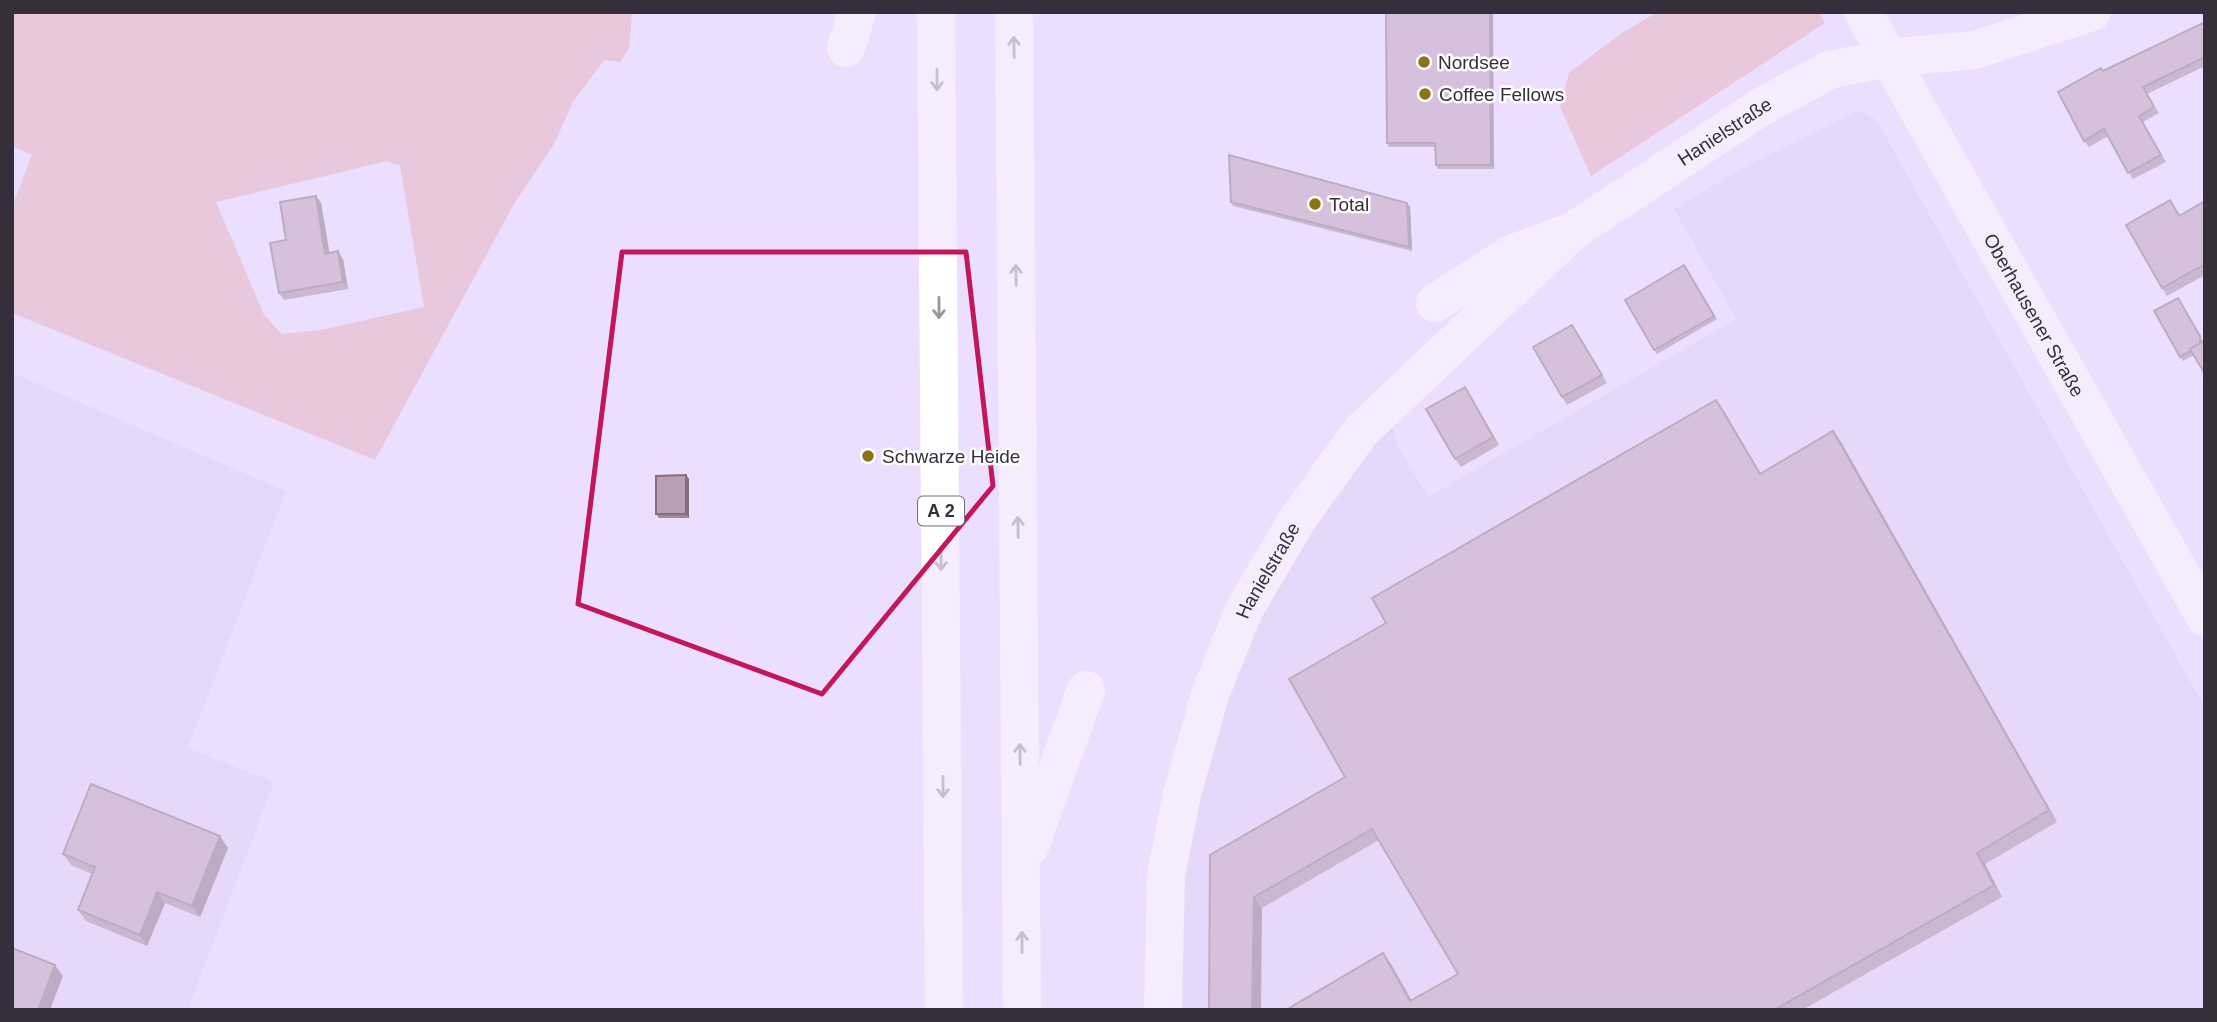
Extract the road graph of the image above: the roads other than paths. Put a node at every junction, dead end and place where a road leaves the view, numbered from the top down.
1 (857, 12) edge
2 (936, 12) edge
3 (1014, 12) edge
4 (1863, 12) edge
5 (2092, 12) edge
6 (846, 48) dead end
7 (1888, 58) junction
8 (1573, 231) junction
9 (1435, 303) dead end
10 (2205, 617) edge
11 (1086, 690) dead end
12 (1021, 872) junction
13 (944, 1010) edge
14 (1022, 1010) edge
15 (1163, 1010) edge

1 - 6 main road
2 -> 13 main road, A 2
12 -> 3 main road
4 - 7 main road, Oberhausener Straße
5 - 7 main road, Hanielstraße
7 - 8 main road, Hanielstraße
7 - 10 main road, Oberhausener Straße
8 - 9 main road, Hanielstraße
8 - 15 main road, Hanielstraße
11 - 12 main road
14 -> 12 main road

